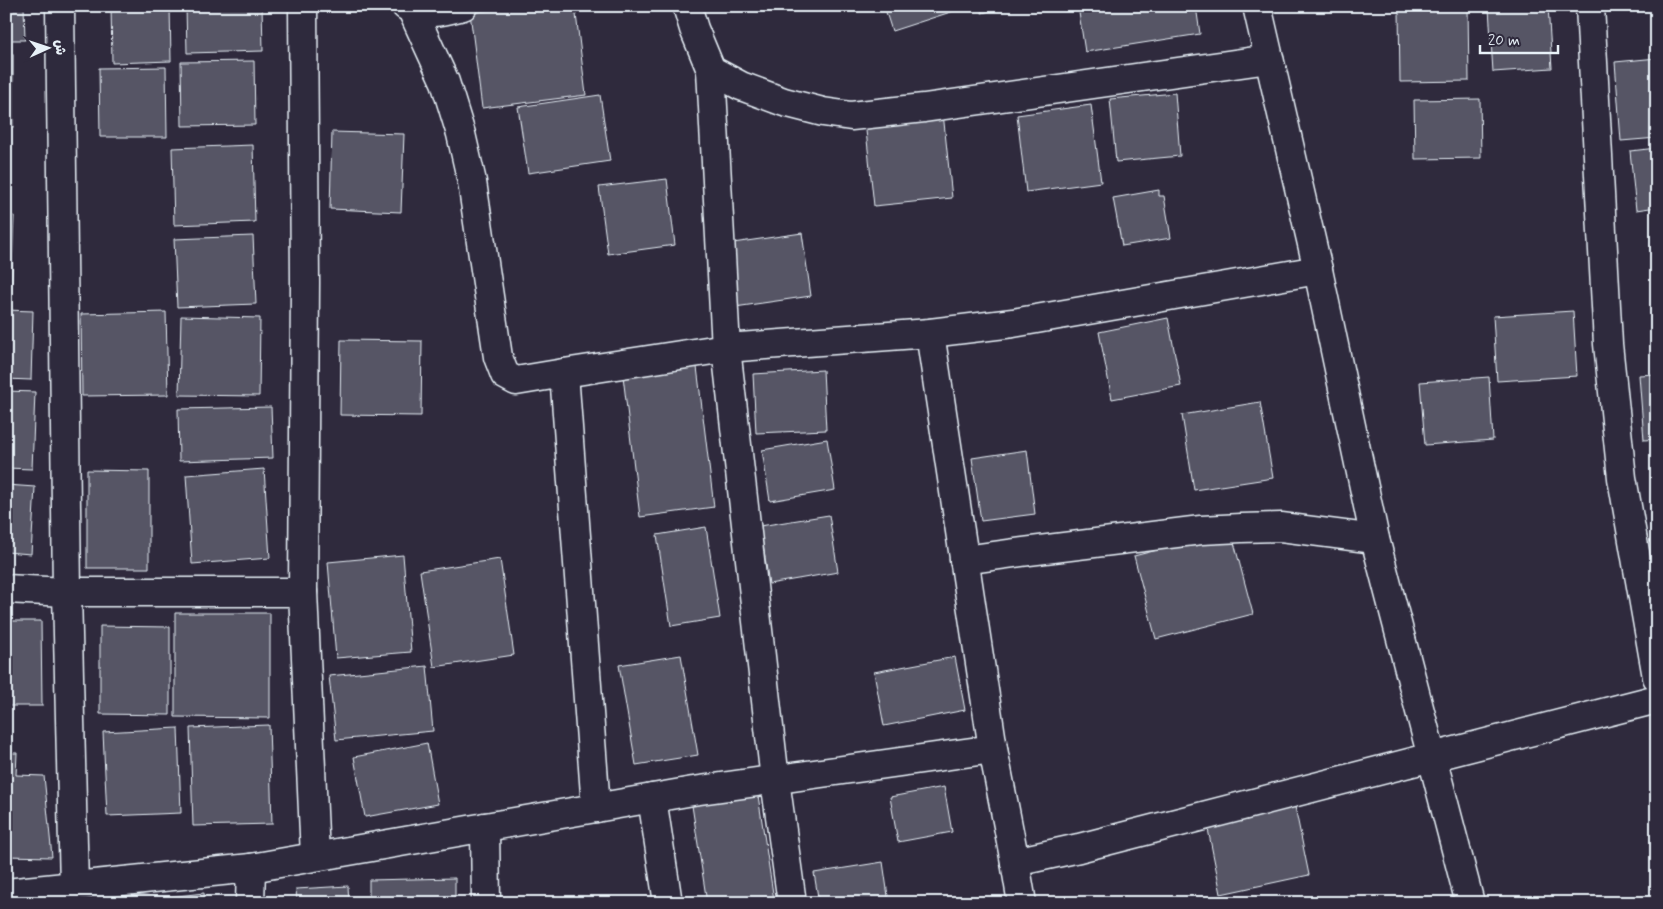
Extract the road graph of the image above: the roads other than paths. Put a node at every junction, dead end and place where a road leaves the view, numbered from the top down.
1 (60, 6) edge
2 (303, 6) edge
3 (462, 6) edge
4 (687, 6) edge
5 (1257, 6) edge
6 (1590, 6) edge
7 (409, 8) edge
8 (1269, 59) junction
9 (711, 70) junction
10 (1318, 270) junction
11 (930, 333) junction
12 (726, 348) junction
13 (564, 373) junction
14 (1375, 539) junction
15 (964, 560) junction
16 (6, 589) edge
17 (67, 592) junction
18 (303, 592) junction
19 (1657, 677) edge
20 (1657, 699) edge
21 (993, 749) junction
22 (1432, 756) junction
23 (775, 780) junction
24 (652, 798) junction
25 (596, 808) junction
26 (485, 827) junction
27 (315, 856) junction
28 (1015, 862) junction
29 (251, 868) junction
30 (74, 887) junction
31 (6, 893) edge
32 (43, 896) edge
33 (250, 903) edge
34 (486, 903) edge
35 (668, 903) edge
36 (792, 903) edge
37 (1022, 903) edge
38 (1470, 903) edge

1 - 17 street
2 - 18 street
3 - 7 street
4 - 9 street
5 - 8 street
6 - 19 street
7 - 13 street
8 - 9 street
8 - 10 street
9 - 12 street
10 - 11 street
10 - 14 street
11 - 12 street
11 - 15 street
12 - 13 street
12 - 23 street
13 - 25 street
14 - 15 street
14 - 22 street
15 - 21 street
16 - 17 street
17 - 18 street
17 - 30 street
18 - 27 street
20 - 22 street
21 - 23 street
21 - 28 street
22 - 28 street
22 - 38 street
23 - 24 street
23 - 36 street
24 - 25 street
24 - 35 street
25 - 26 street
26 - 27 street
26 - 34 street
27 - 29 street
28 - 37 street
29 - 30 street
29 - 33 street
30 - 32 street
31 - 32 street

